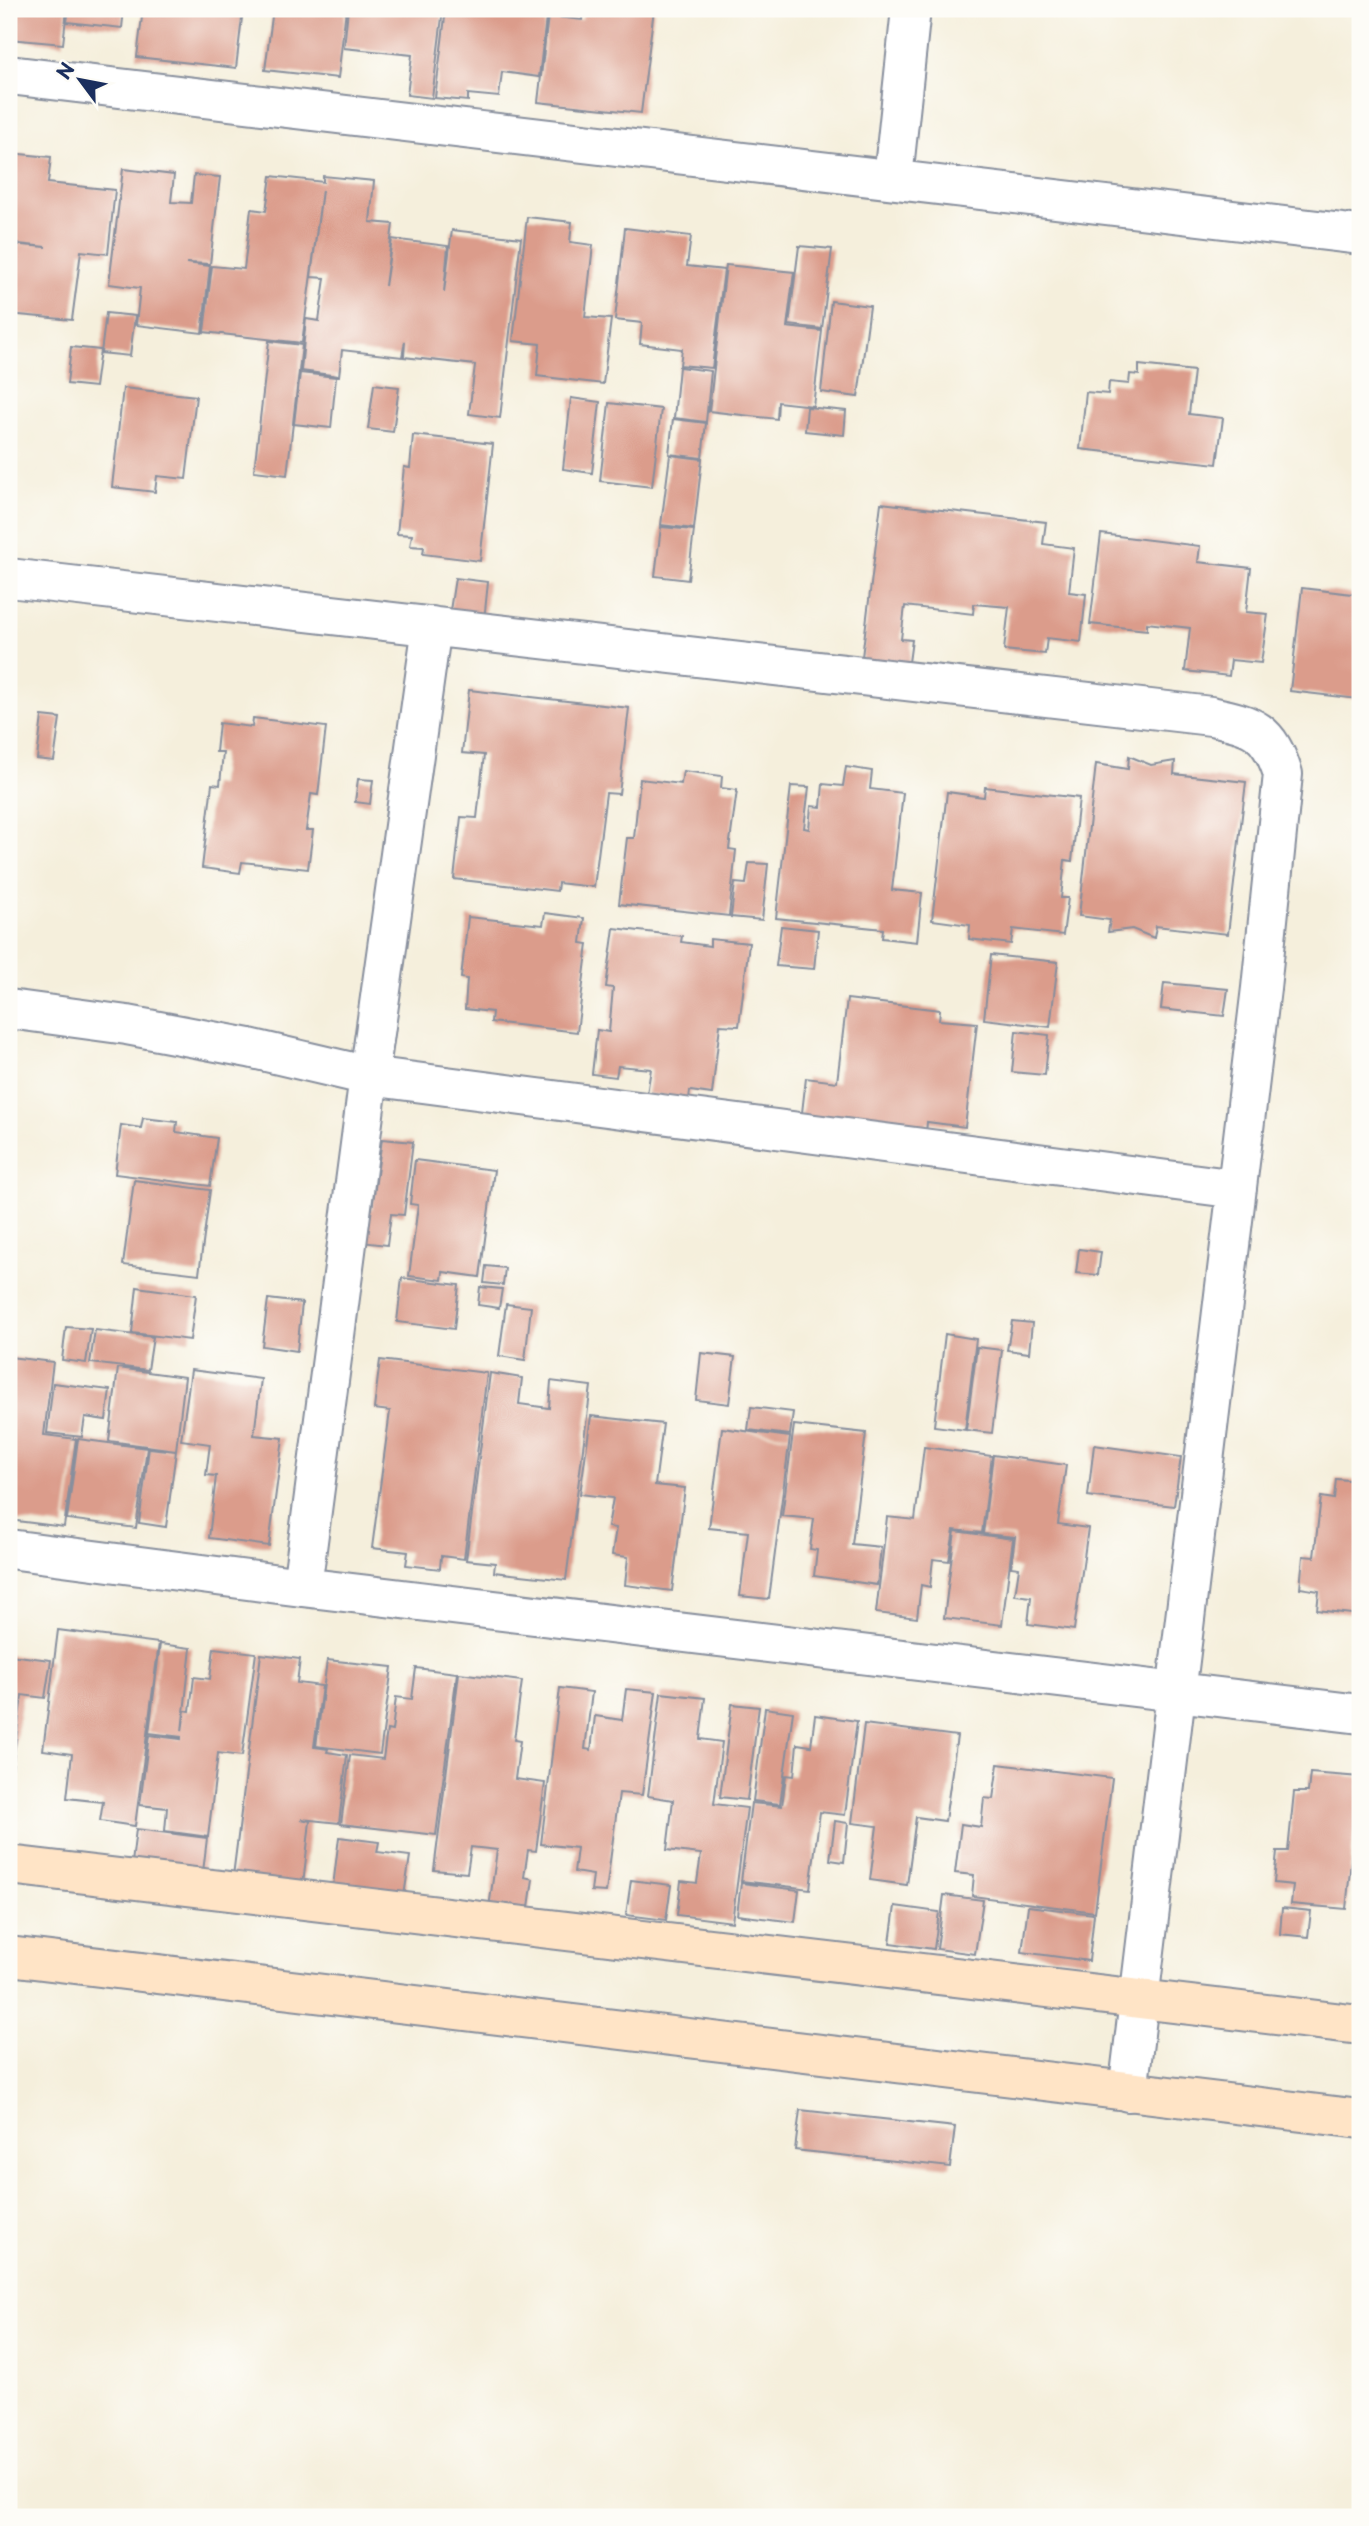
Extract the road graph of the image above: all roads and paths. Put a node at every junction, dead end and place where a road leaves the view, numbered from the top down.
1 (911, 9) edge
2 (9, 75) edge
3 (893, 178) junction
4 (1360, 234) edge
5 (9, 578) edge
6 (432, 626) junction
7 (9, 1009) edge
8 (369, 1076) junction
9 (1237, 1189) junction
10 (9, 1549) edge
11 (302, 1587) junction
12 (1177, 1691) junction
13 (1360, 1714) edge
14 (9, 1865) edge
15 (9, 1956) edge
16 (1140, 2000) junction
17 (1360, 2025) edge
18 (1128, 2092) junction
19 (1360, 2119) edge

1 - 3 street
2 - 3 street
3 - 4 street
5 - 6 street
6 - 8 street
6 - 9 street
7 - 8 street
8 - 9 street
8 - 11 street
9 - 12 street
10 - 11 street
11 - 12 street
12 - 13 street
12 - 16 street
14 - 16 street
15 - 18 street
16 - 17 street
16 - 18 street
18 - 19 street

